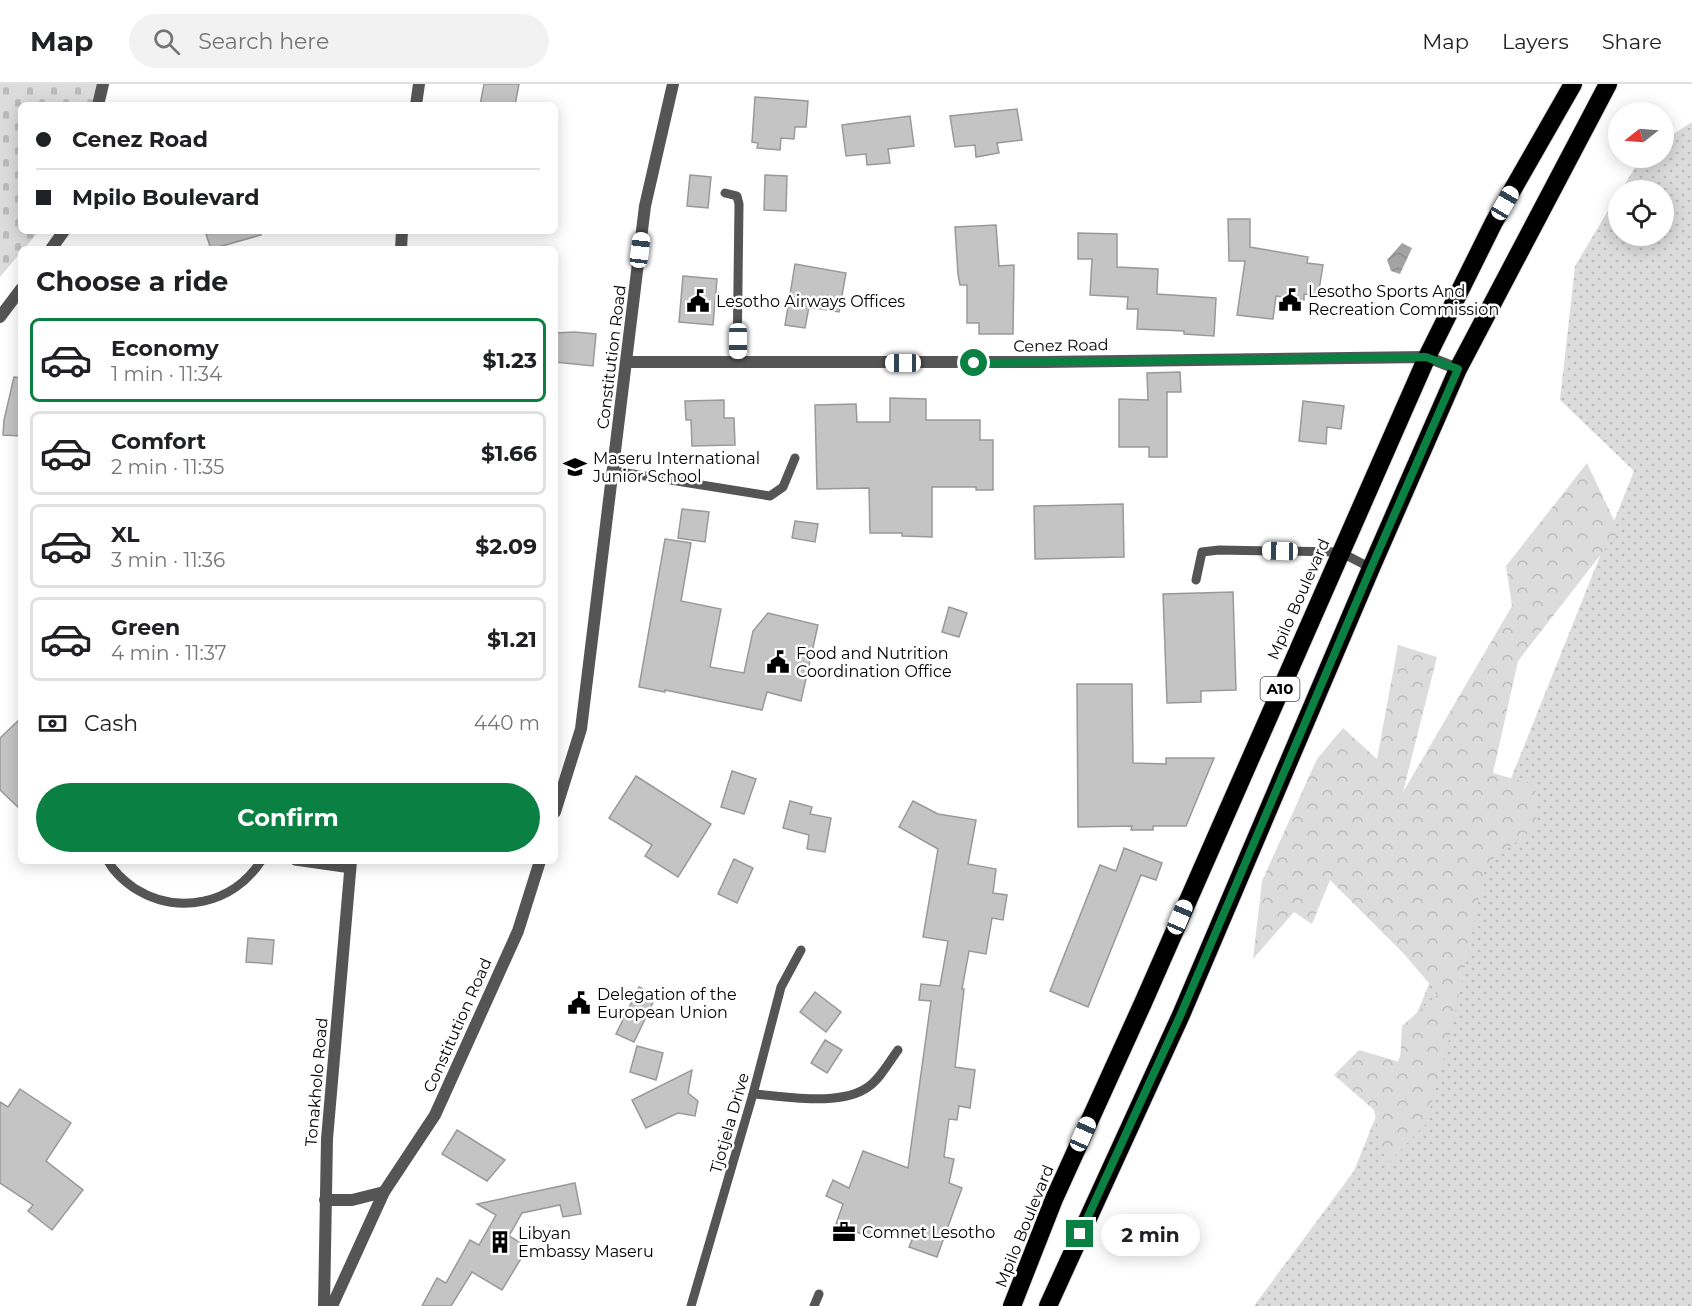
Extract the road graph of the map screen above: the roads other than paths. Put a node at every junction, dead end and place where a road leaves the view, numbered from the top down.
1 (103, 84) edge
2 (419, 84) edge
3 (674, 84) edge
4 (1573, 84) edge
5 (1608, 84) edge
6 (99, 102) edge
7 (416, 102) edge
8 (725, 193) dead end
9 (18, 293) edge
10 (0, 317) edge
11 (1426, 357) junction
12 (627, 362) junction
13 (737, 363) junction
14 (1458, 369) junction
15 (795, 458) dead end
16 (614, 471) junction
17 (1340, 552) junction
18 (1371, 568) junction
19 (1196, 580) dead end
20 (558, 802) edge
21 (110, 864) edge
22 (259, 864) edge
23 (539, 864) edge
24 (351, 865) edge
25 (801, 950) dead end
26 (898, 1050) dead end
27 (753, 1094) junction
28 (384, 1192) junction
29 (325, 1200) junction
30 (819, 1294) dead end
31 (324, 1306) edge
32 (332, 1306) edge
33 (691, 1306) edge
34 (814, 1306) edge
35 (1012, 1306) edge
36 (1048, 1306) edge

1 - 6 street
2 - 7 street
3 - 12 street, Constitution Road
4 - 11 highway, Mpilo Boulevard / A10
5 - 14 highway, A10
8 - 13 lane
9 - 10 street
11 - 13 street, Cenez Road
11 - 14 street, Cenez Road
11 - 17 highway, Mpilo Boulevard / A10
12 - 13 street, Cenez Road
12 - 16 street, Constitution Road
14 - 18 highway, A10
15 - 16 lane
16 - 20 street, Constitution Road
17 - 18 lane
17 - 19 lane
17 - 35 highway, Mpilo Boulevard / A10
18 - 36 highway, A10
21 - 22 lane
23 - 28 street, Constitution Road
24 - 29 street, Tonakholo Road
25 - 27 lane, Tjotjela Drive
26 - 27 lane
27 - 33 lane, Tjotjela Drive
28 - 29 street
28 - 32 street, Constitution Road
29 - 31 street, Tonakholo Road
30 - 34 lane

